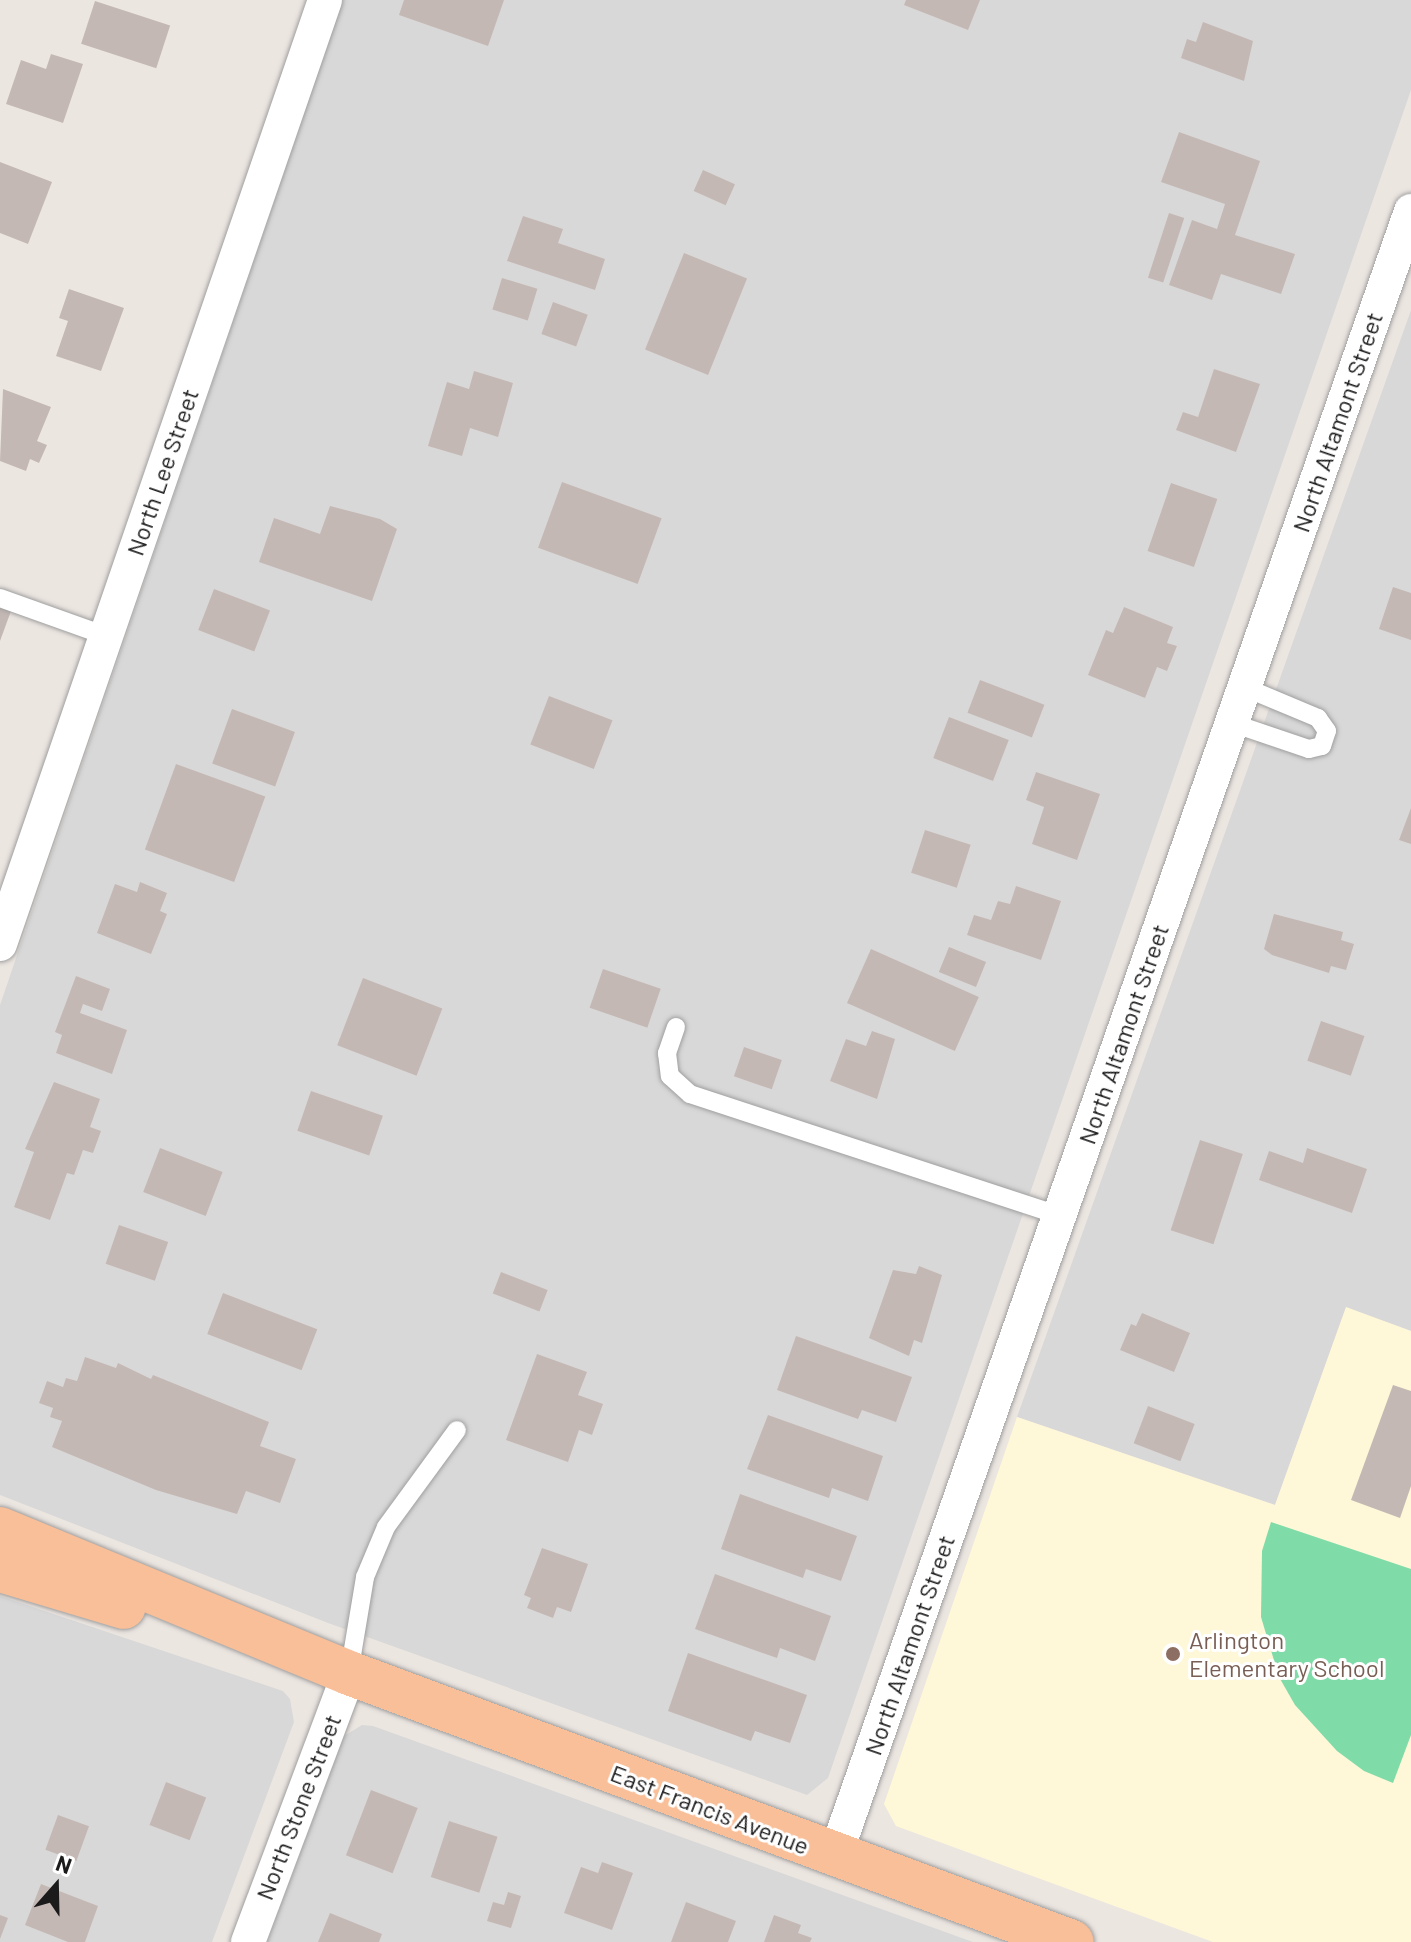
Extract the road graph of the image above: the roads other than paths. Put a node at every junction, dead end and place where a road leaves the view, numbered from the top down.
1 (325, 0) edge
2 (1411, 211) edge
3 (0, 598) edge
4 (106, 636) junction
5 (1244, 687) junction
6 (1232, 723) junction
7 (0, 944) edge
8 (676, 1027) dead end
9 (1059, 1215) junction
10 (457, 1430) dead end
11 (0, 1529) edge
12 (0, 1570) edge
13 (349, 1673) junction
14 (835, 1856) junction
15 (248, 1942) edge
16 (1072, 1942) edge

1 - 4 street, North Lee Street
2 - 5 street, North Altamont Street
3 - 4 lane
4 - 7 street, North Lee Street
5 - 6 street, North Altamont Street
5 - 6 lane
6 - 9 street, North Altamont Street
8 - 9 lane
9 - 14 street, North Altamont Street
10 - 13 lane
11 - 13 main road, East Francis Avenue
12 - 13 main road, East Francis Avenue
13 - 14 main road, East Francis Avenue
13 - 15 street, North Stone Street
14 - 16 main road, East Francis Avenue

